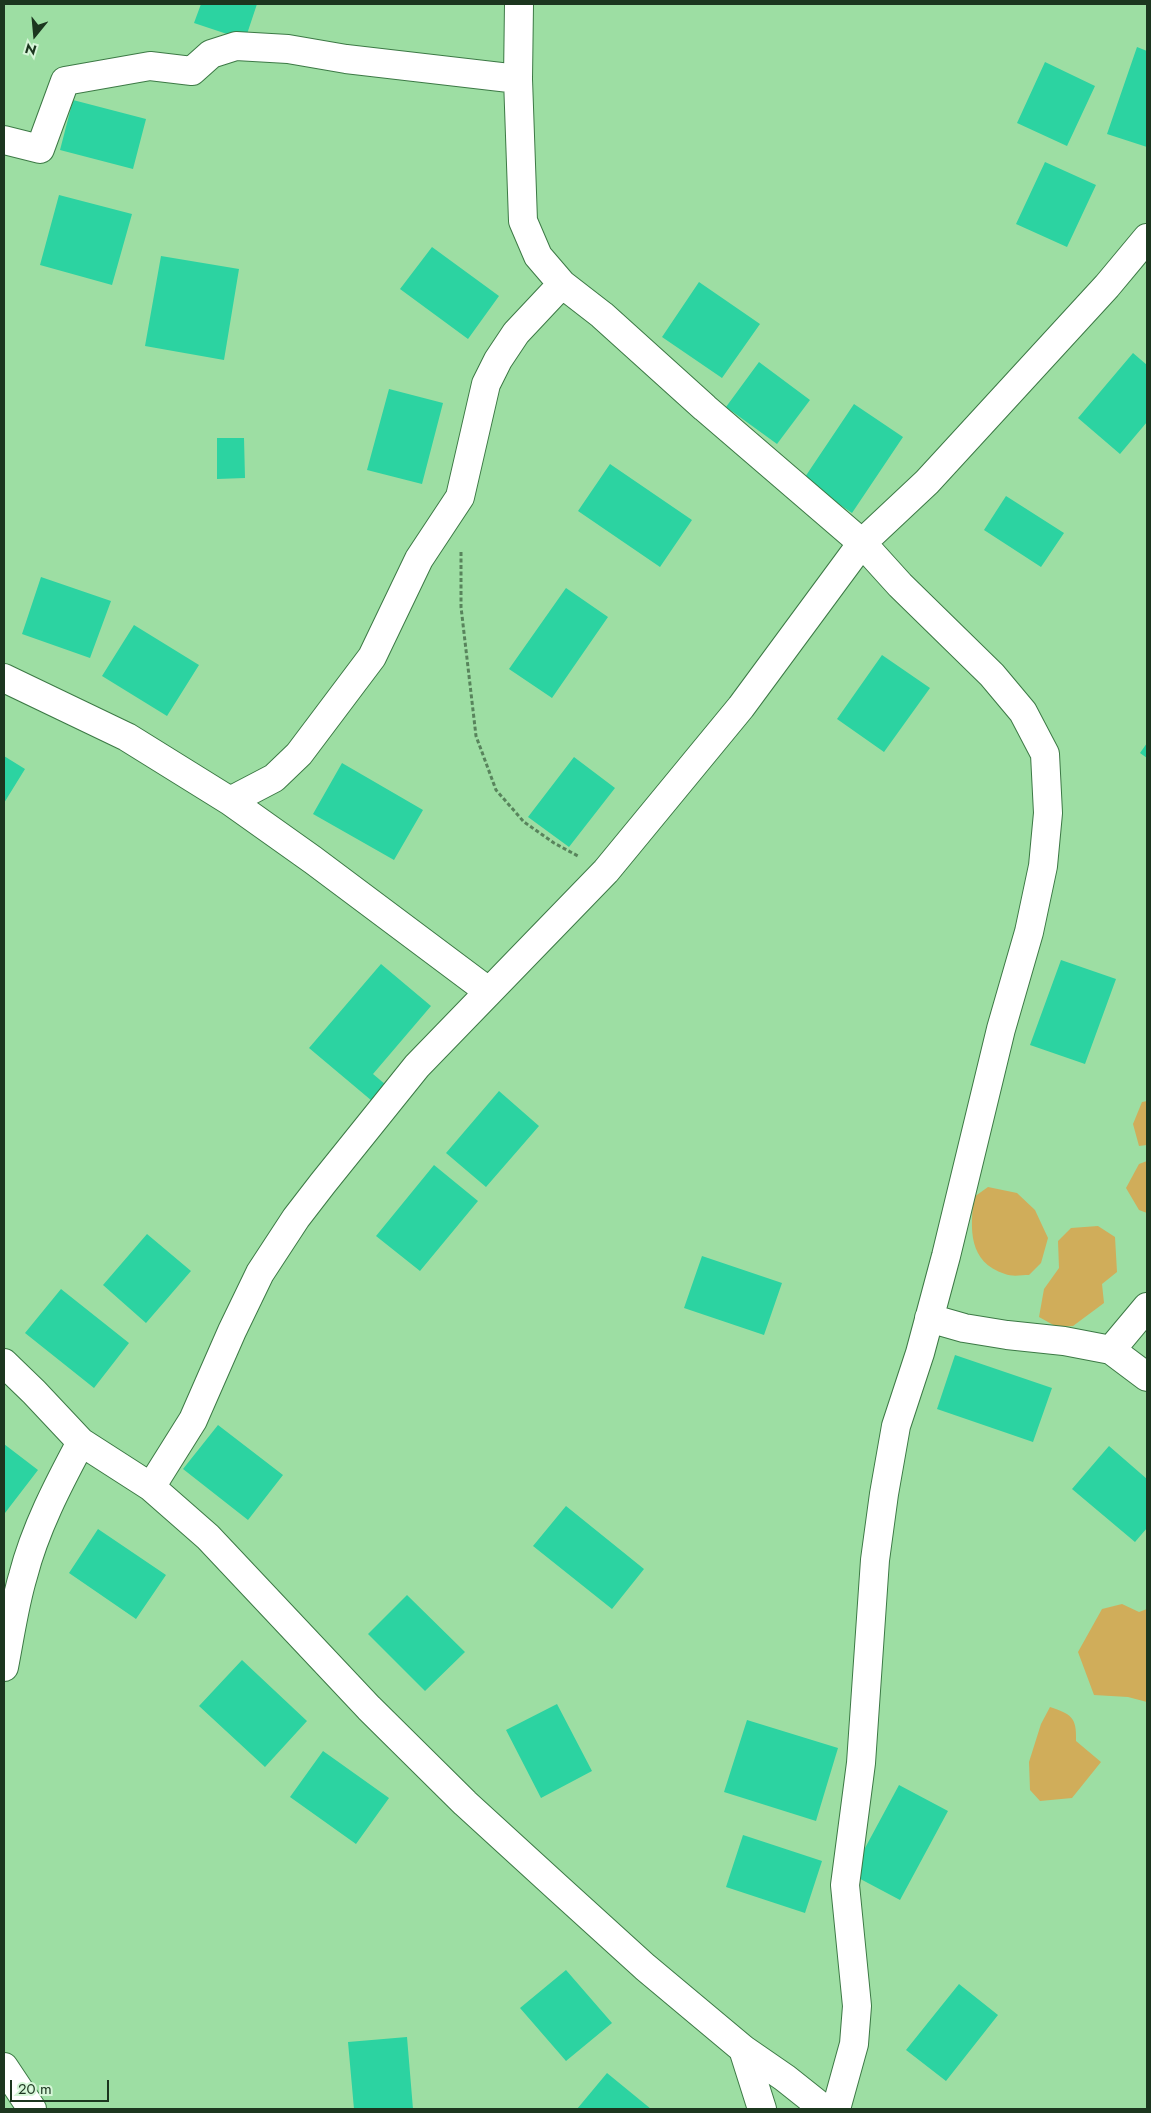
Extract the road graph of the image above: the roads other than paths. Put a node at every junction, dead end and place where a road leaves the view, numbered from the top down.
1 (519, 4) edge
2 (518, 79) junction
3 (4, 140) edge
4 (1147, 238) edge
5 (562, 284) junction
6 (862, 543) junction
7 (4, 678) edge
8 (230, 801) junction
9 (488, 991) junction
10 (1147, 1306) edge
11 (929, 1318) junction
12 (1111, 1350) junction
13 (4, 1363) edge
14 (1147, 1377) edge
15 (81, 1442) junction
16 (151, 1487) junction
17 (4, 1667) edge
18 (743, 2049) junction
19 (4, 2067) edge
20 (32, 2109) edge
21 (762, 2109) edge
22 (824, 2109) edge
23 (836, 2109) edge

1 - 2 street
2 - 3 street
2 - 5 street
4 - 6 street
5 - 6 street
5 - 8 street
6 - 9 street
6 - 11 street
7 - 8 street
8 - 9 street
9 - 16 street
10 - 12 street
11 - 12 street
11 - 23 street
12 - 14 street
13 - 15 street
15 - 16 street
15 - 17 street
16 - 18 street
18 - 21 street
18 - 22 street
19 - 20 street

